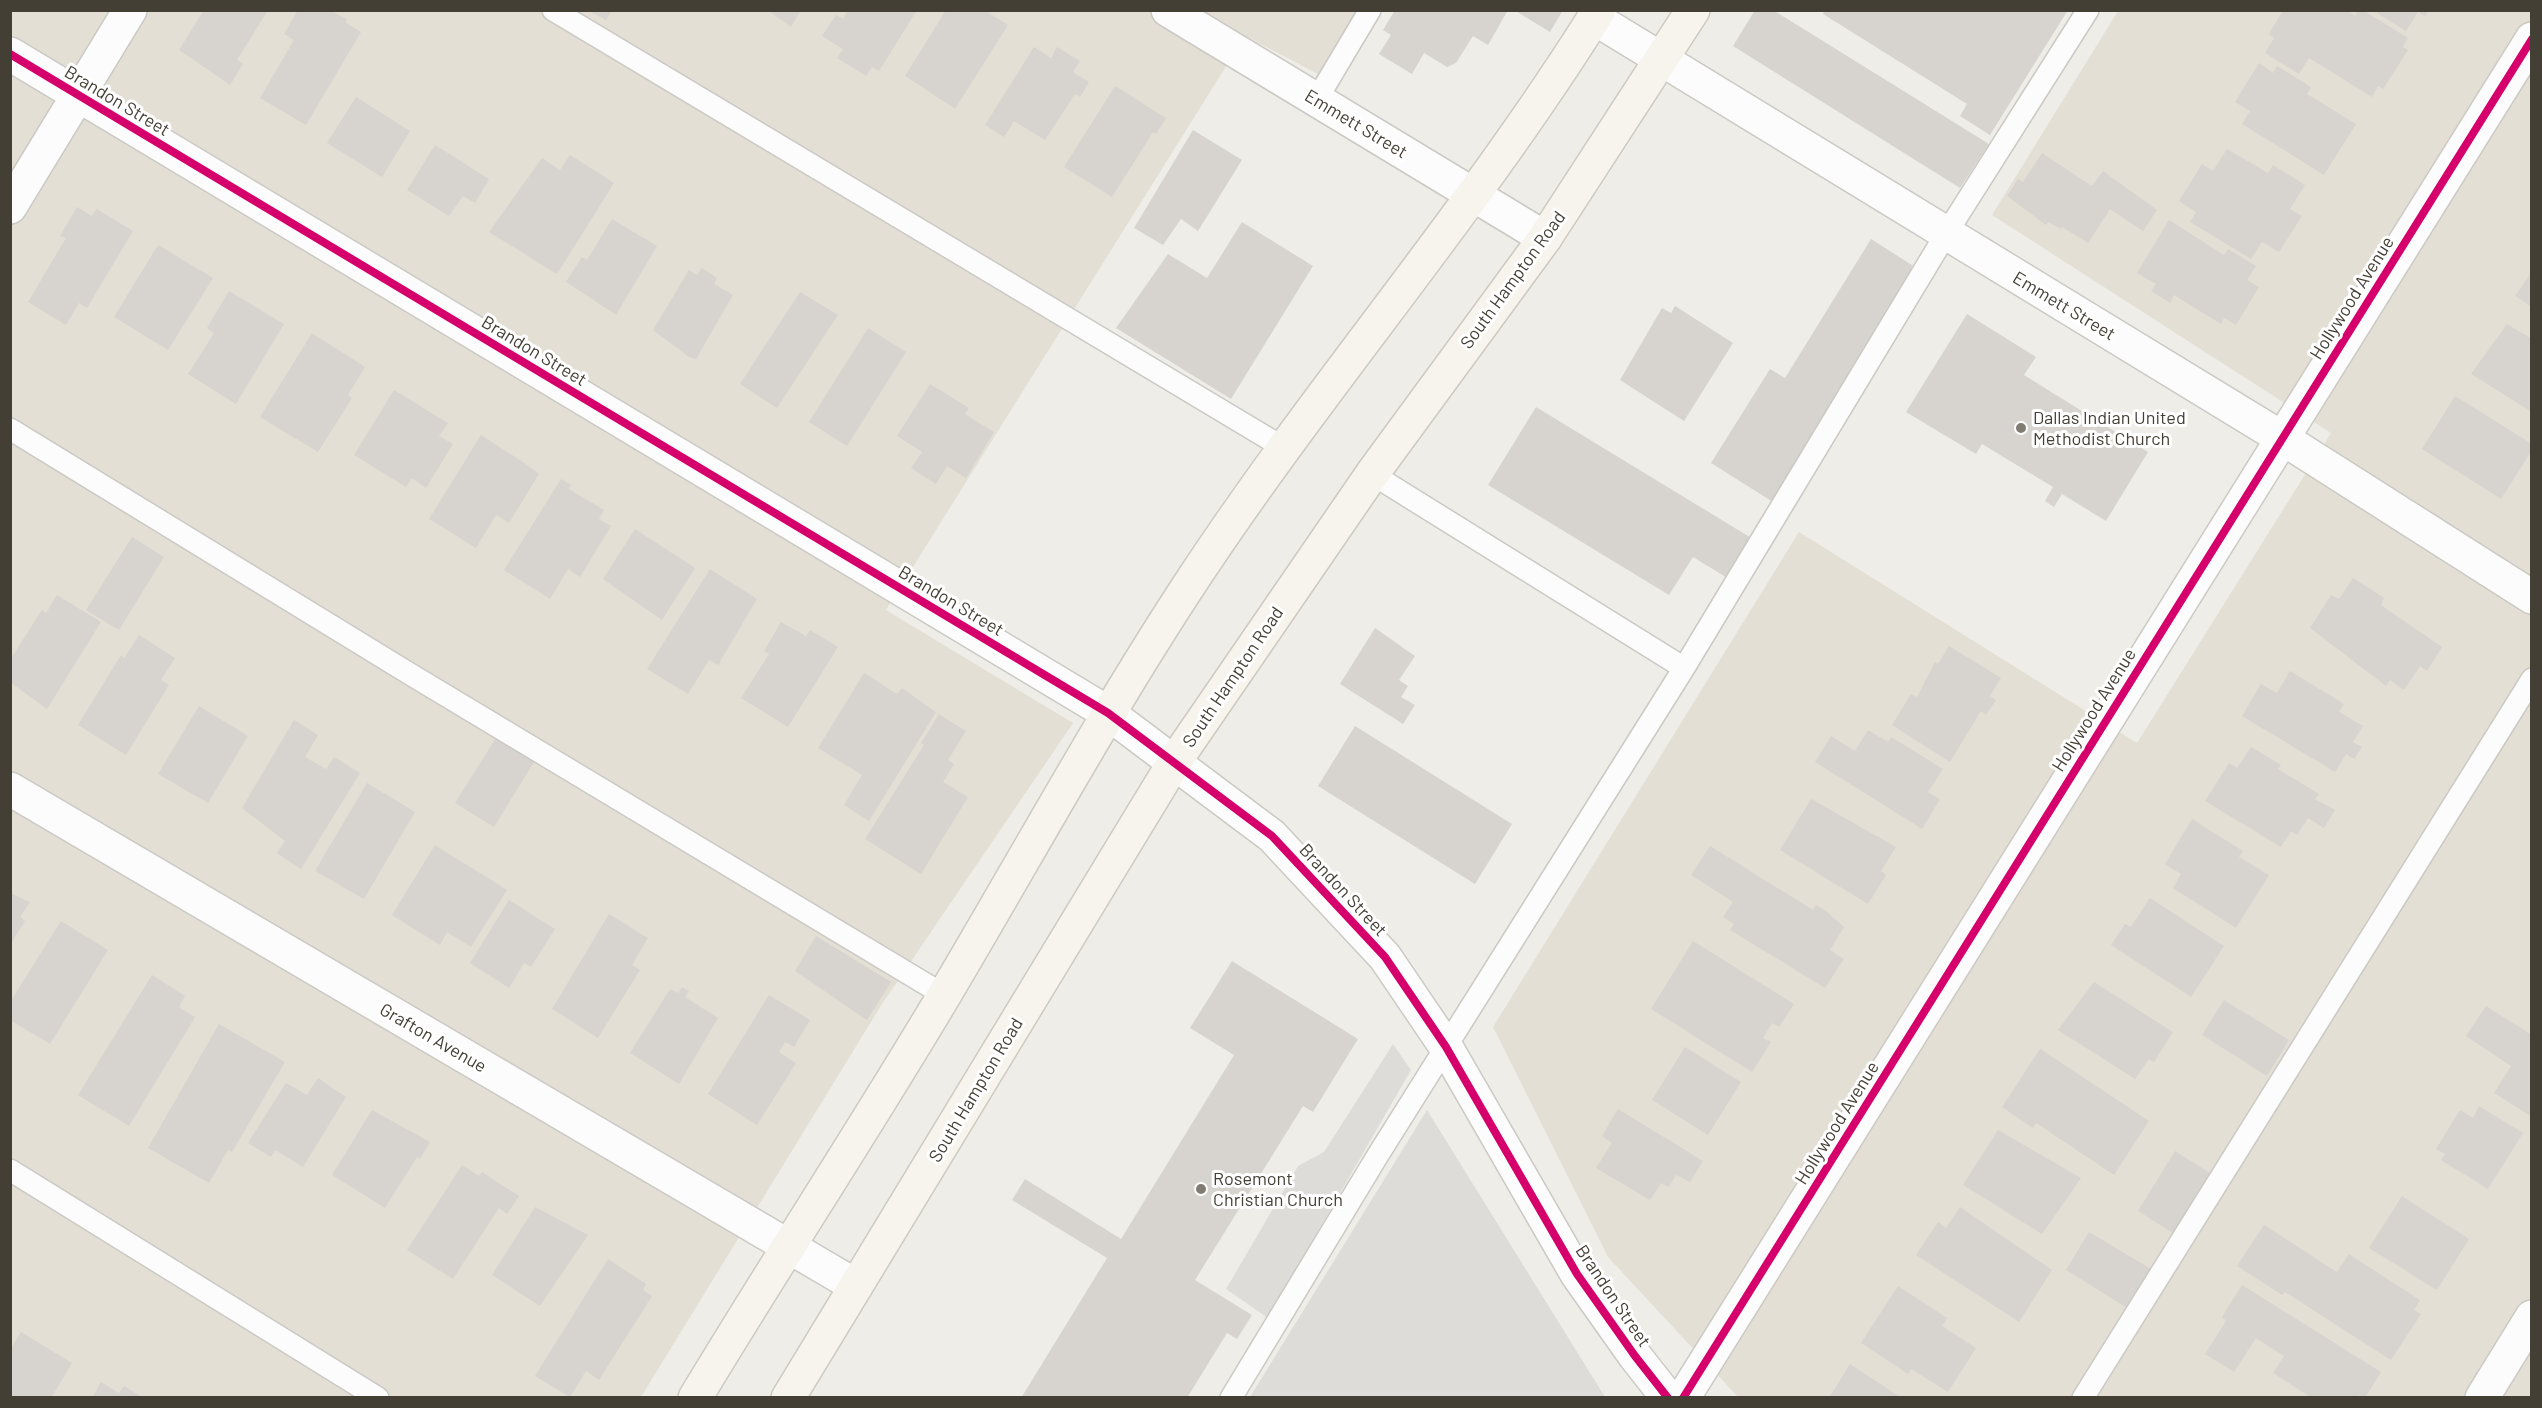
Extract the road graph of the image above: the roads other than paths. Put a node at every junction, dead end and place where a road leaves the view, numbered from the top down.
1 (130, 10) edge
2 (553, 10) edge
3 (1168, 10) edge
4 (1370, 10) edge
5 (1693, 10) edge
6 (2088, 10) edge
7 (1596, 14) edge
8 (2532, 39) edge
9 (10, 54) edge
10 (1663, 60) junction
11 (79, 95) junction
12 (1317, 99) junction
13 (1474, 196) junction
14 (10, 207) edge
15 (1946, 234) junction
16 (1545, 238) junction
17 (10, 429) edge
18 (2282, 438) junction
19 (1284, 448) junction
20 (1372, 474) junction
21 (2532, 597) edge
22 (1684, 668) junction
23 (2532, 680) edge
24 (1108, 712) junction
25 (1175, 761) junction
26 (10, 789) edge
27 (944, 995) junction
28 (1446, 1047) junction
29 (10, 1170) edge
30 (788, 1246) junction
31 (856, 1286) junction
32 (2532, 1317) edge
33 (378, 1398) edge
34 (695, 1398) edge
35 (788, 1398) edge
36 (1231, 1398) edge
37 (1668, 1398) edge
38 (1683, 1398) edge
39 (2083, 1398) edge
40 (2482, 1398) edge

1 - 11 street
2 - 19 lane
3 - 12 street, Emmett Street
4 - 12 lane
5 - 10 main road, South Hampton Road
6 - 15 lane
7 - 10 street, Emmett Street
7 - 13 main road
8 - 18 street, Hollywood Avenue
9 - 11 street, Brandon Street
10 - 15 street, Emmett Street
10 - 16 main road, South Hampton Road
11 - 14 street
11 - 24 street, Brandon Street
12 - 13 street, Emmett Street
13 - 16 street, Emmett Street
13 - 19 main road
15 - 18 street, Emmett Street
15 - 22 lane
16 - 20 main road, South Hampton Road
17 - 27 lane
18 - 21 street, Emmett Street
18 - 38 street, Hollywood Avenue
19 - 24 main road
20 - 22 lane
20 - 25 main road, South Hampton Road
22 - 28 lane
23 - 39 lane
24 - 25 street, Brandon Street
24 - 27 main road
25 - 28 street, Brandon Street
25 - 31 main road, South Hampton Road
26 - 30 street, Grafton Avenue
27 - 30 main road
28 - 36 lane
28 - 37 street, Brandon Street
29 - 33 lane
30 - 31 street, Grafton Avenue
30 - 34 main road
31 - 35 main road, South Hampton Road
32 - 40 street

